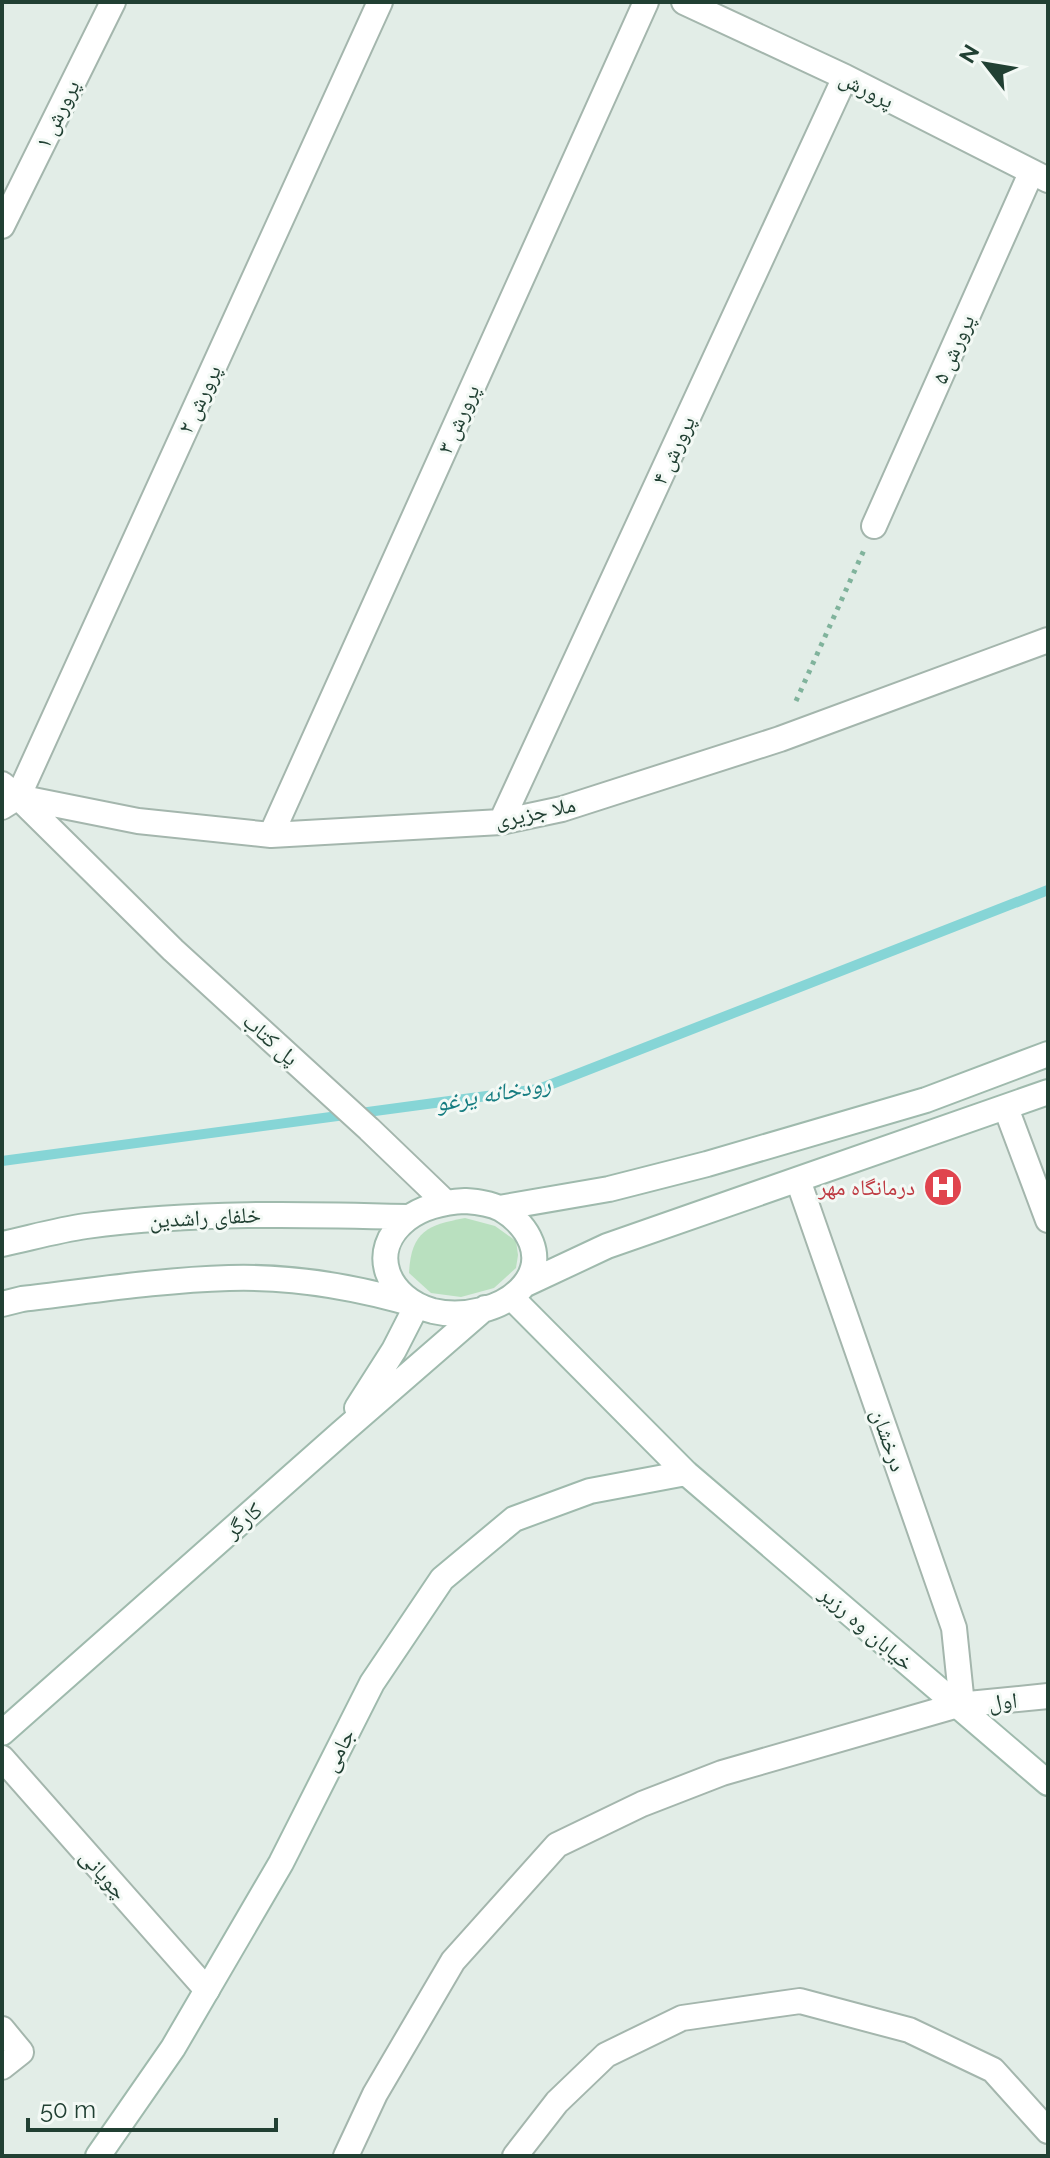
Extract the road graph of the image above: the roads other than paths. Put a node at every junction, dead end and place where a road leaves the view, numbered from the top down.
1 (113, 2) edge
2 (380, 2) edge
3 (646, 2) edge
4 (684, 2) edge
5 (845, 77) junction
6 (1040, 176) edge
7 (2, 226) edge
8 (874, 526) road end
9 (1048, 640) edge
10 (7, 796) edge
11 (501, 822) junction
12 (271, 835) junction
13 (1048, 1054) edge
14 (1048, 1092) edge
15 (1006, 1108) junction
16 (798, 1180) junction
17 (445, 1202) junction
18 (499, 1208) junction
19 (409, 1217) junction
20 (1048, 1220) edge
21 (2, 1244) edge
22 (518, 1290) junction
23 (2, 1304) edge
24 (417, 1305) junction
25 (485, 1308) junction
26 (341, 1433) junction
27 (686, 1473) junction
28 (1048, 1696) edge
29 (960, 1705) junction
30 (2, 1733) edge
31 (2, 1758) edge
32 (1048, 1783) edge
33 (207, 1990) junction
34 (2, 2029) edge
35 (2, 2067) edge
36 (1048, 2131) edge
37 (98, 2156) edge
38 (346, 2156) edge
39 (515, 2156) edge

1 - 7 street, پرورش ۱
2 - 10 street, پرورش ۲
3 - 12 street, پرورش ۳
4 - 5 street, پرورش
5 - 6 street, پرورش
5 - 11 street, پرورش ۴
6 - 8 street, پرورش ۵
9 - 11 street, ملا جزیری
10 - 12 street, ملا جزیری
10 - 17 street, پل کتاب
11 - 12 street, ملا جزیری
13 - 18 street
14 - 15 street
15 - 16 street
15 - 20 street
16 - 22 street
16 - 29 street, درخشان
17 - 18 street
17 - 19 street
18 - 22 street
19 - 21 street, خلفای راشدین
19 - 24 street
22 - 25 street
22 - 27 street, خیابان وه رزیر
23 - 24 street
24 - 25 street
24 - 26 street
25 - 26 street, کارگر
26 - 30 street, کارگر
27 - 29 street, خیابان وه رزیر
27 - 33 street, جامی
28 - 29 street, اول
29 - 32 street, خیابان وه رزیر
29 - 38 street, اول
31 - 33 street, چوپانی
33 - 37 street, جامی
34 - 35 street
36 - 39 street

